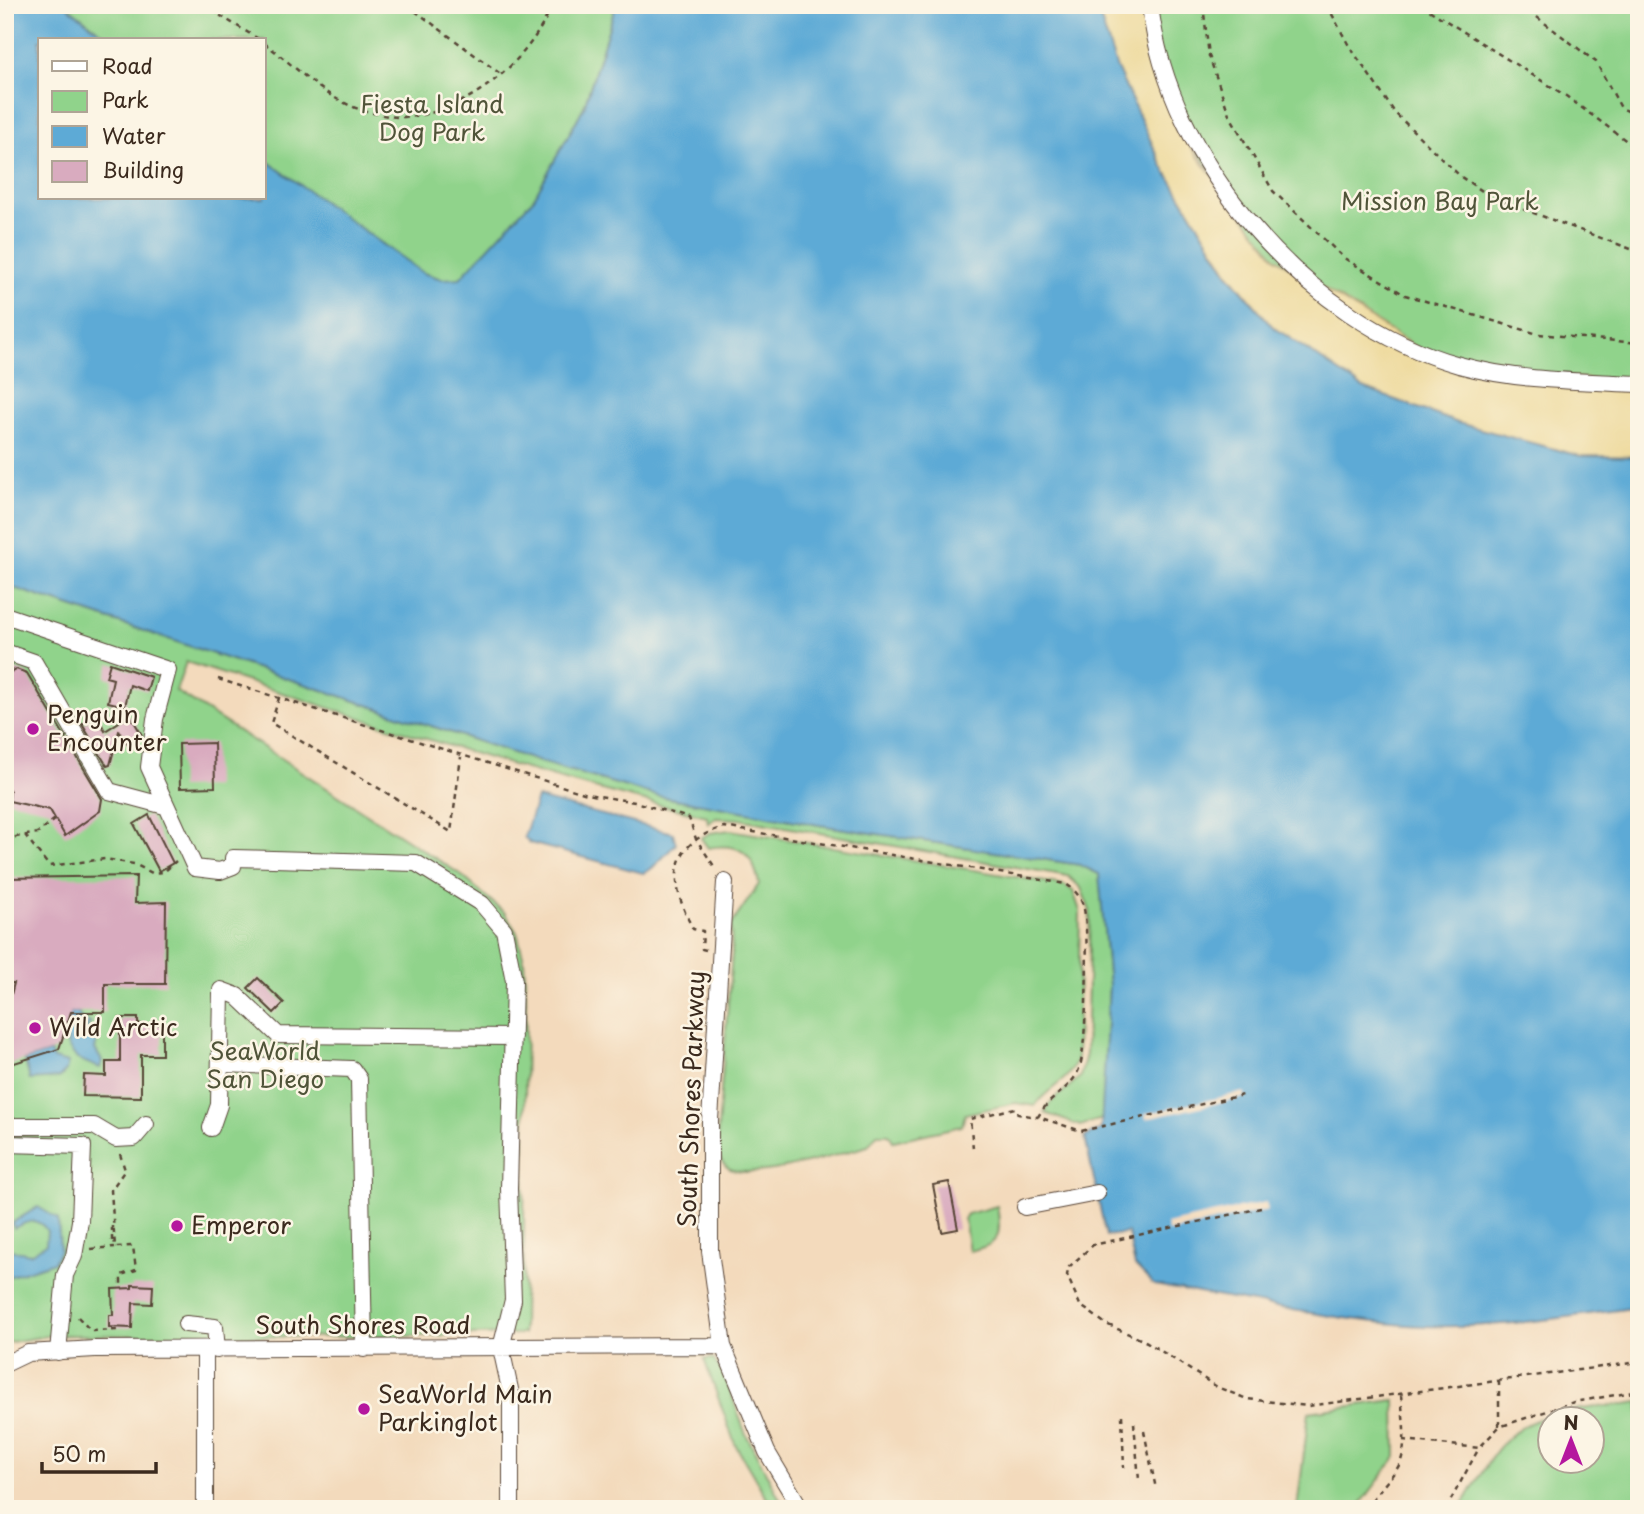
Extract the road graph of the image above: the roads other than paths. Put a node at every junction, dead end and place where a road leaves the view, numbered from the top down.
1 (1150, 5) edge
2 (1639, 384) edge
3 (5, 615) edge
4 (5, 652) edge
5 (165, 806) junction
6 (725, 883) road end
7 (513, 1037) junction
8 (222, 1064) junction
9 (146, 1124) dead end
10 (5, 1126) edge
11 (211, 1128) dead end
12 (5, 1144) edge
13 (1097, 1193) dead end
14 (1025, 1207) dead end
15 (186, 1324) dead end
16 (723, 1346) junction
17 (501, 1348) junction
18 (363, 1349) junction
19 (211, 1350) junction
20 (58, 1352) junction
21 (5, 1364) edge
22 (205, 1509) edge
23 (511, 1509) edge
24 (801, 1509) edge

1 - 2 street
3 - 5 street
4 - 5 street
5 - 7 street
6 - 16 street, South Shores Parkway
7 - 8 street
7 - 17 street
8 - 11 street
8 - 18 street
9 - 10 street
12 - 20 street
13 - 14 street
15 - 19 street
16 - 17 street, South Shores Road
16 - 24 street, South Shores Parkway
17 - 18 street, South Shores Road
17 - 23 street
18 - 19 street, South Shores Road
19 - 20 street, South Shores Road
19 - 22 street
20 - 21 street, South Shores Road

